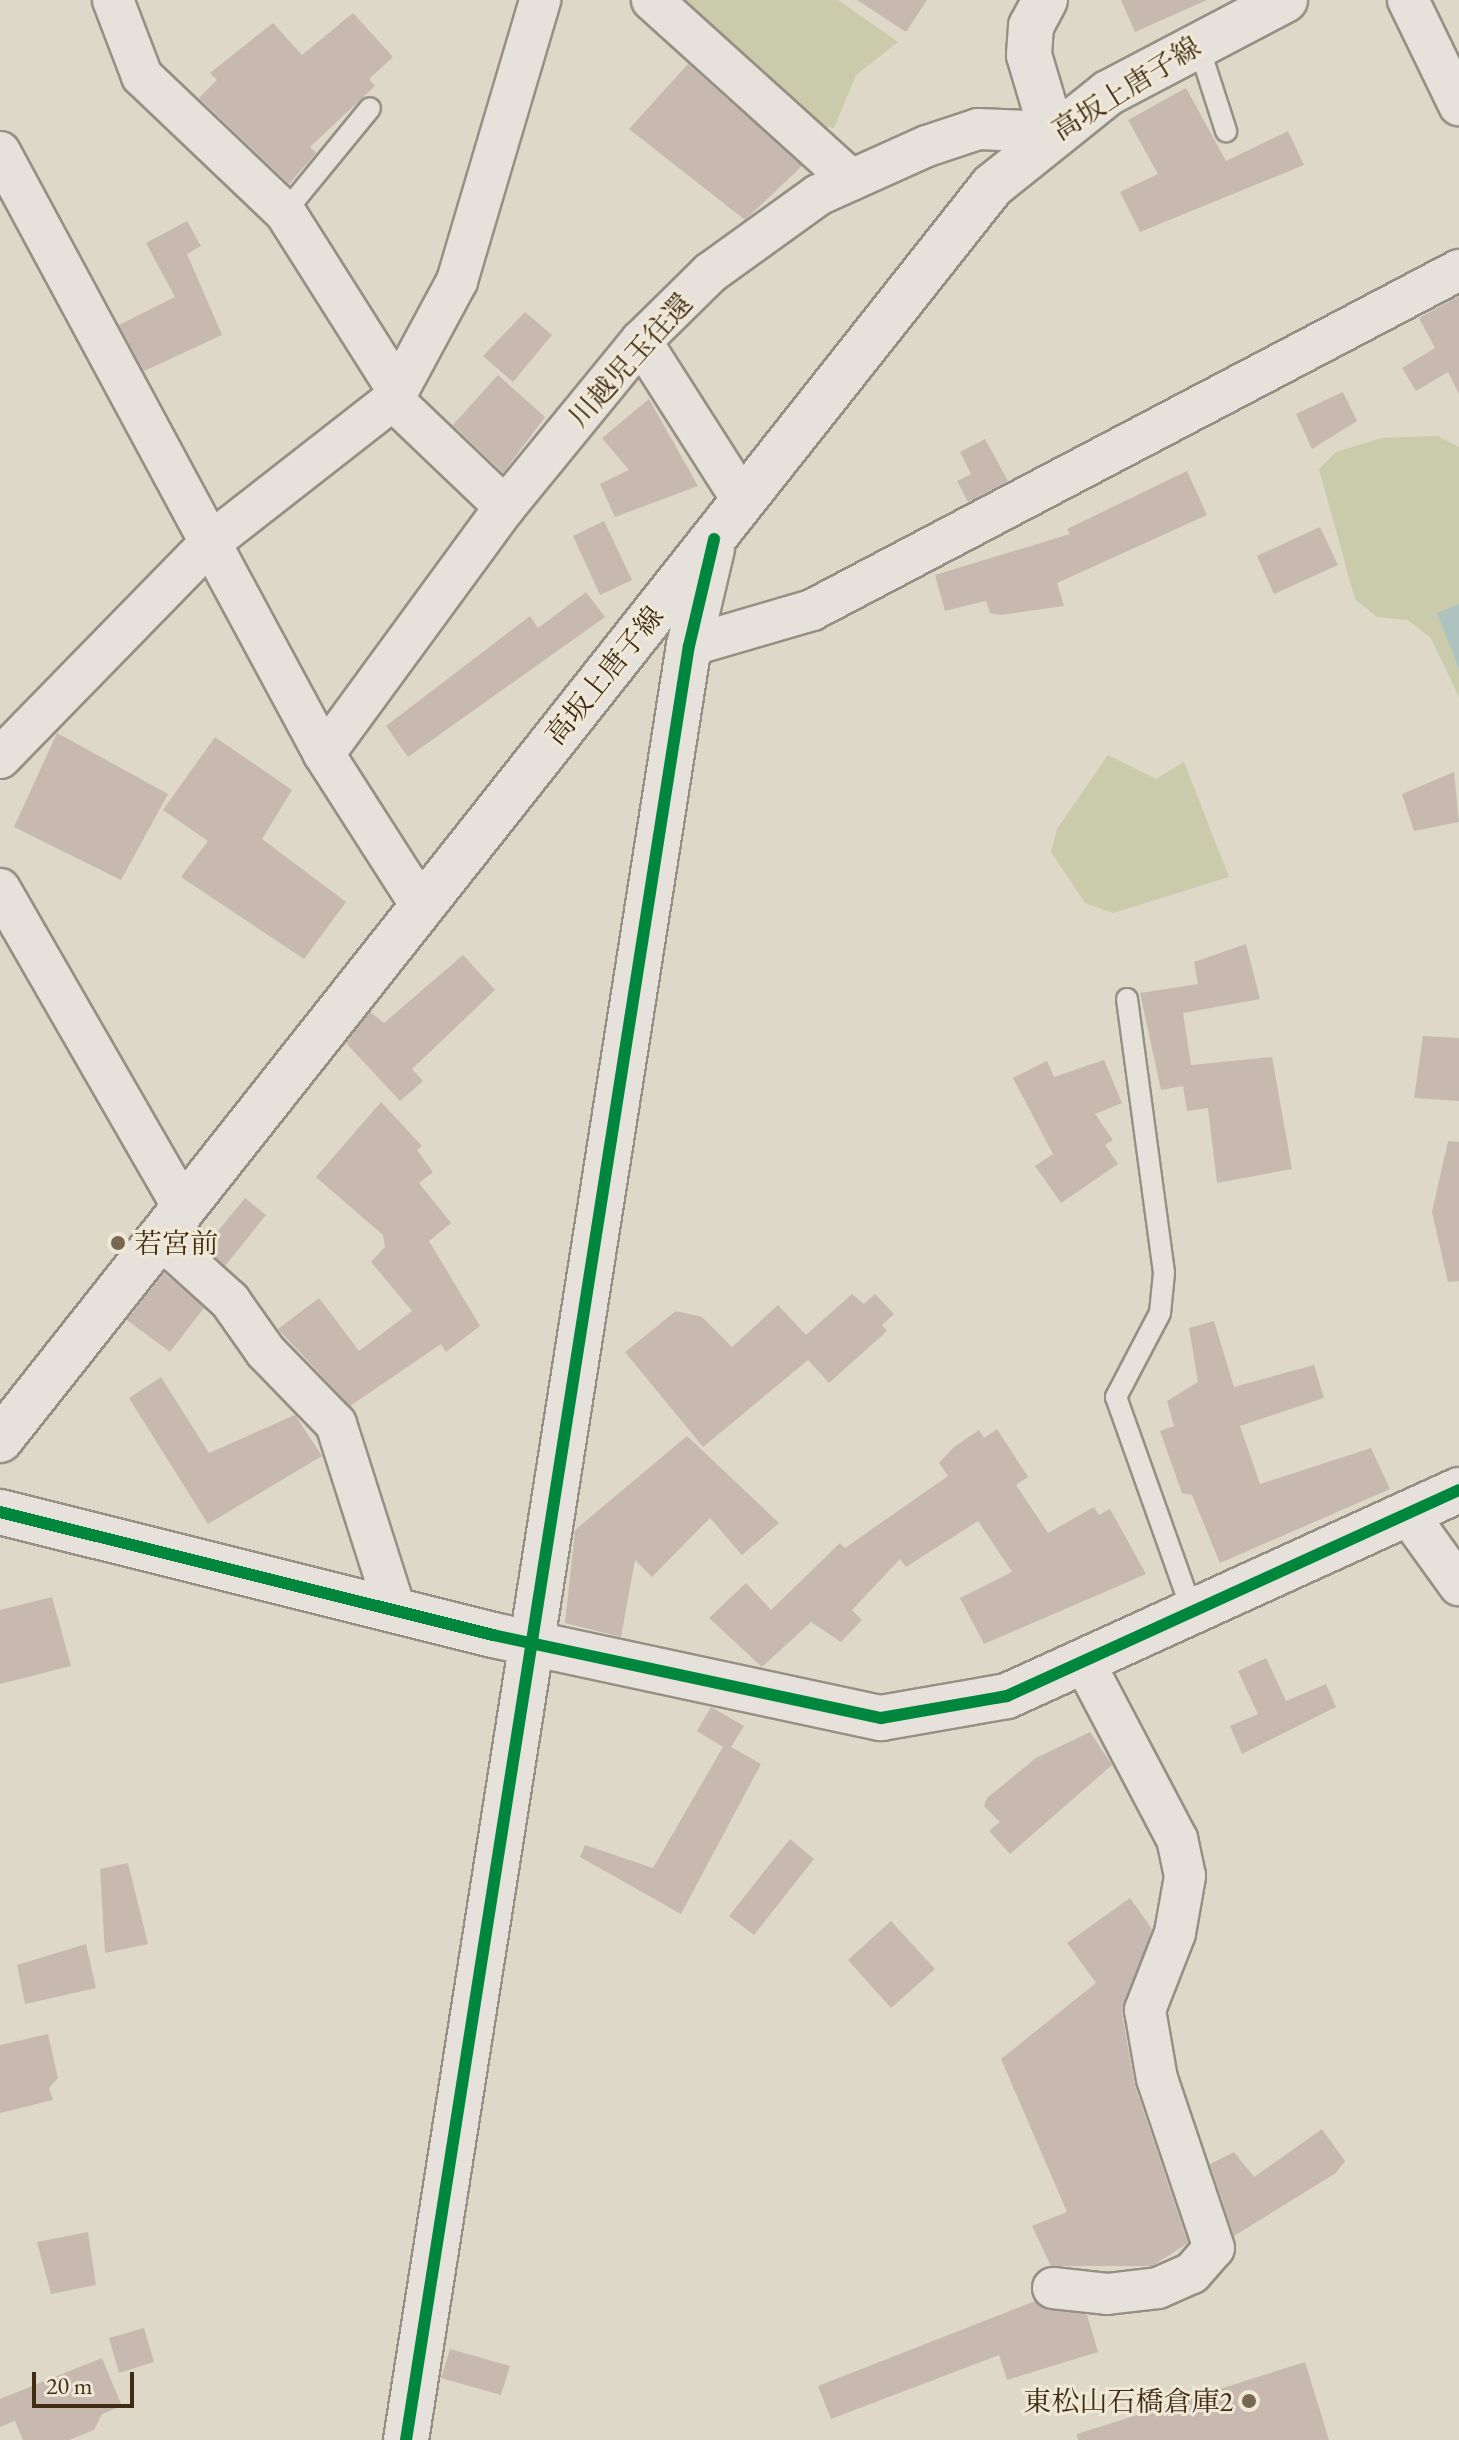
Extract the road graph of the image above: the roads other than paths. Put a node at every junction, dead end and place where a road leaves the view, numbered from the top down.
1 (113, 0) edge
2 (540, 0) edge
3 (652, 0) edge
4 (1285, 0) edge
5 (1408, 0) edge
6 (1037, 3) edge
7 (1197, 41) junction
8 (1459, 105) edge
9 (370, 108) dead end
10 (1226, 131) dead end
11 (1052, 132) junction
12 (0, 152) edge
13 (851, 180) junction
14 (285, 212) junction
15 (1459, 270) edge
16 (641, 341) junction
17 (395, 395) junction
18 (743, 501) junction
19 (505, 507) junction
20 (714, 539) junction
21 (211, 542) junction
22 (689, 646) junction
23 (324, 754) junction
24 (0, 758) edge
25 (0, 889) edge
26 (420, 904) junction
27 (1127, 999) dead end
28 (171, 1222) junction
29 (0, 1440) edge
30 (1459, 1490) edge
31 (0, 1512) edge
32 (1407, 1513) junction
33 (1459, 1585) edge
34 (1191, 1608) junction
35 (396, 1612) junction
36 (532, 1644) junction
37 (1083, 1660) junction
38 (1053, 2288) dead end
39 (406, 2440) edge

1 - 14 street
2 - 17 street
3 - 13 street
4 - 7 street, 高坂上唐子線
5 - 8 street
6 - 11 street
7 - 10 lane
7 - 11 street, 高坂上唐子線
9 - 14 lane
11 - 13 street, 川越児玉往還
11 - 18 street, 高坂上唐子線
12 - 21 street
13 - 16 street, 川越児玉往還
14 - 17 street
15 - 22 street
16 - 18 street
16 - 19 street, 川越児玉往還
17 - 19 street
17 - 21 street
18 - 20 street, 高坂上唐子線
19 - 23 street, 川越児玉往還
20 - 22 street
20 - 26 street, 高坂上唐子線
21 - 23 street
21 - 24 street
22 - 36 street
23 - 26 street
25 - 28 street
26 - 28 street, 高坂上唐子線
27 - 34 lane
28 - 29 street, 高坂上唐子線
28 - 35 street
30 - 32 street
31 - 35 street
32 - 33 street
32 - 34 street
34 - 37 street
35 - 36 street
36 - 37 street
36 - 39 street
37 - 38 street

